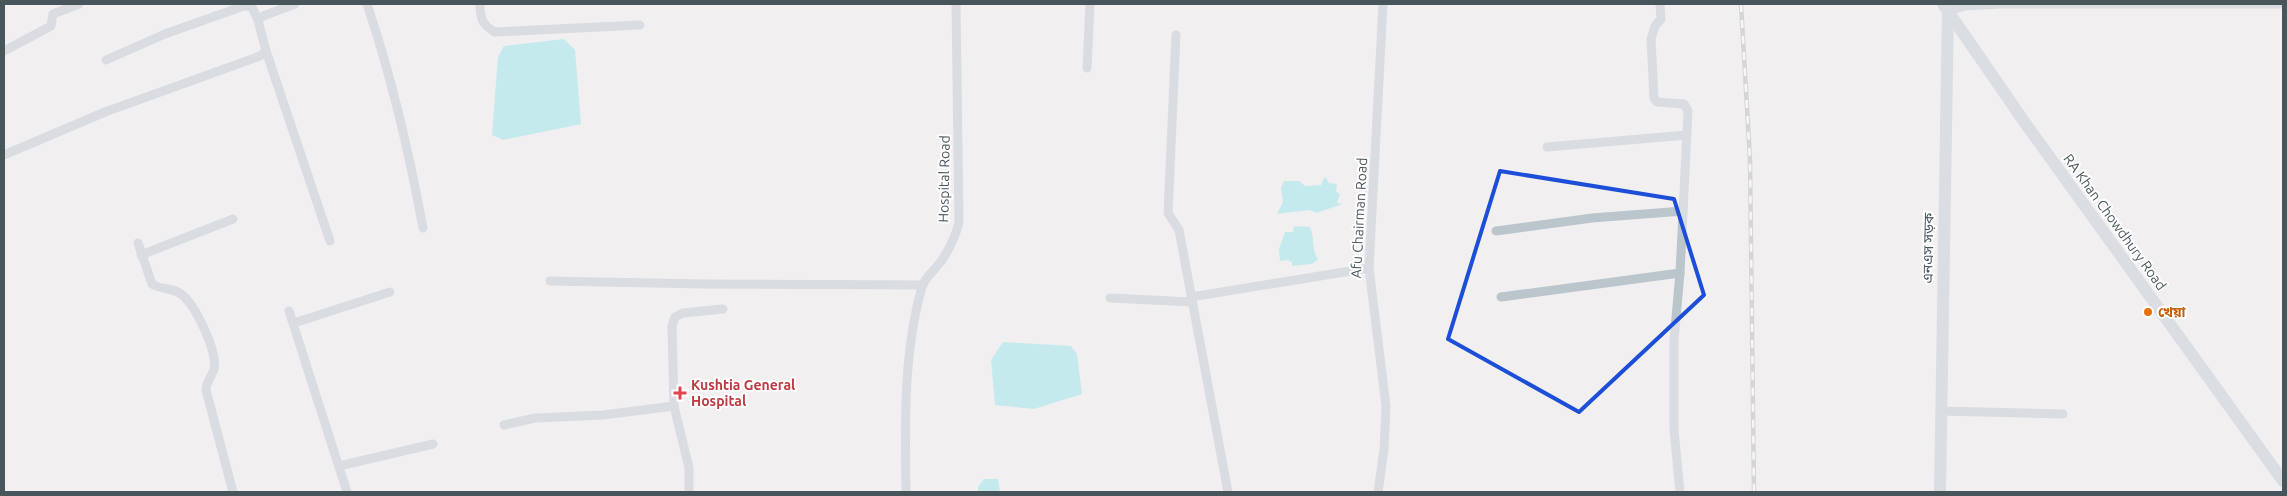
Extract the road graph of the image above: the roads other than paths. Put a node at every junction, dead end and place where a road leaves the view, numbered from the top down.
1 (79, 4) edge
2 (295, 4) edge
3 (367, 4) edge
4 (480, 4) edge
5 (956, 4) edge
6 (1090, 4) edge
7 (1383, 4) edge
8 (1660, 4) edge
9 (2115, 4) edge
10 (2283, 4) edge
11 (1947, 6) edge
12 (258, 20) junction
13 (640, 26) dead end
14 (1176, 35) dead end
15 (4, 51) edge
16 (266, 51) junction
17 (106, 60) dead end
18 (1087, 68) dead end
19 (1687, 135) junction
20 (1547, 147) dead end
21 (4, 155) edge
22 (1682, 210) junction
23 (233, 219) dead end
24 (423, 228) dead end
25 (1496, 231) dead end
26 (330, 241) dead end
27 (138, 243) dead end
28 (141, 255) junction
29 (1368, 268) junction
30 (1680, 273) junction
31 (550, 281) dead end
32 (923, 285) junction
33 (390, 292) dead end
34 (1501, 297) dead end
35 (1110, 298) dead end
36 (1192, 299) junction
37 (723, 309) dead end
38 (289, 311) dead end
39 (294, 323) junction
40 (674, 406) junction
41 (1941, 410) junction
42 (2063, 414) dead end
43 (504, 425) dead end
44 (433, 444) dead end
45 (339, 466) junction
46 (2283, 480) edge
47 (233, 492) edge
48 (347, 492) edge
49 (689, 492) edge
50 (906, 492) edge
51 (1228, 492) edge
52 (1378, 492) edge
53 (1680, 492) edge
54 (1940, 492) edge

1 - 15 street
2 - 12 street
3 - 24 street
4 - 13 street
5 - 32 street, Hospital Road
6 - 18 street
7 - 29 street, Afu Chairman Road
8 - 19 street
9 - 10 street
9 - 11 street
11 - 41 street, এনএস সড়ক
11 - 46 street, RA Khan Chowdhury Road
12 - 16 street
12 - 17 street
14 - 36 street
16 - 21 street
16 - 26 street
19 - 20 street
19 - 22 street
22 - 25 street
22 - 30 street
23 - 28 street
27 - 28 street
28 - 47 street
29 - 36 street
29 - 52 street, Afu Chairman Road
30 - 34 street
30 - 53 street
31 - 32 street
32 - 50 street, Hospital Road
33 - 39 street
35 - 36 street
36 - 51 street
37 - 40 street
38 - 39 street
39 - 45 street
40 - 43 street
40 - 49 street
41 - 42 street
41 - 54 street, এনএস সড়ক
44 - 45 street
45 - 48 street

